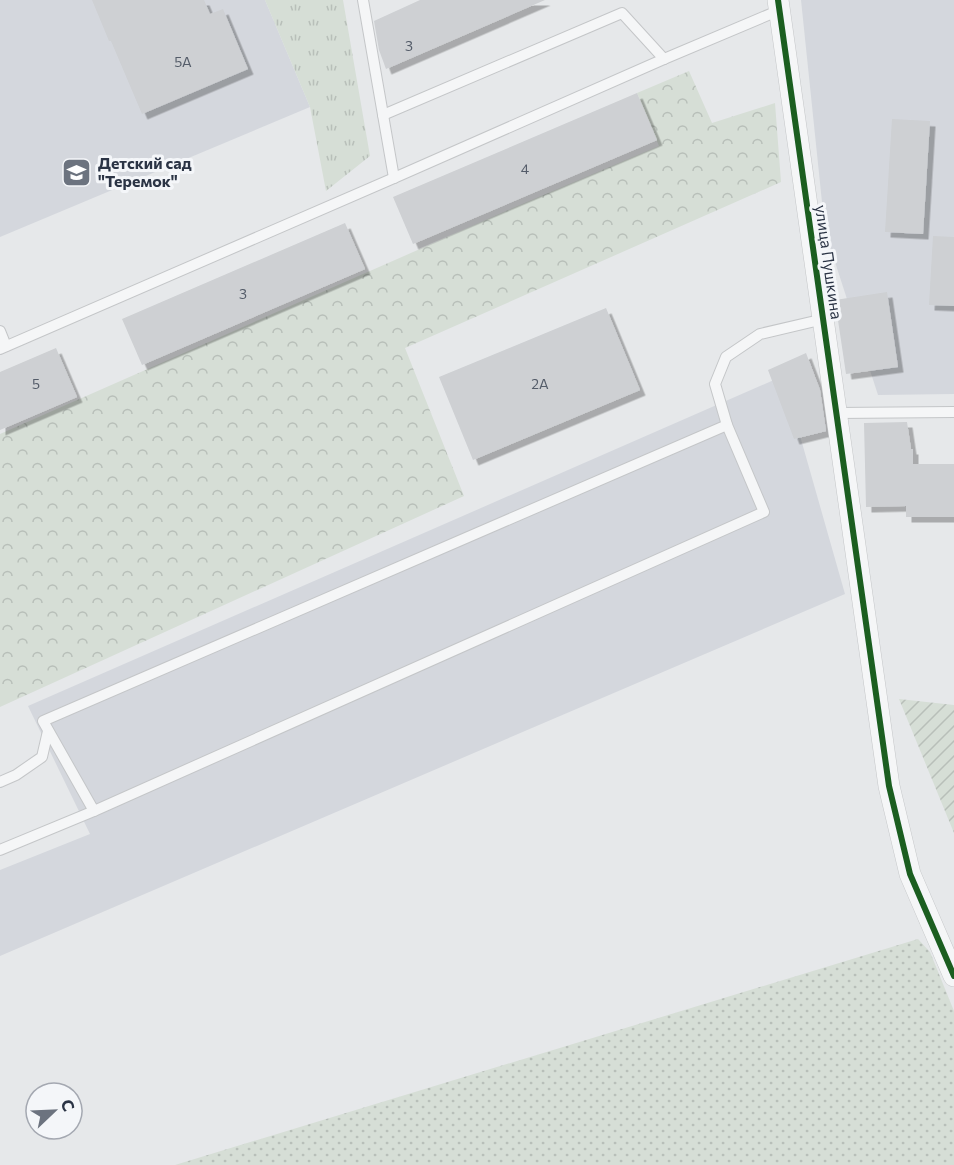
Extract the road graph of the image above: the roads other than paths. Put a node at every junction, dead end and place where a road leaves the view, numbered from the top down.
1 (363, 0) edge
2 (779, 5) edge
3 (664, 59) junction
4 (383, 115) junction
5 (394, 178) junction
6 (824, 319) junction
7 (0, 331) edge
8 (3, 348) edge
9 (954, 412) edge
10 (837, 413) junction
11 (728, 425) junction
12 (48, 731) junction
13 (0, 782) edge
14 (94, 811) junction
15 (0, 850) edge
16 (954, 976) edge

1 - 4 lane
2 - 3 lane
2 - 6 street, улица Пушкина
3 - 4 lane
3 - 5 lane
4 - 5 lane
5 - 8 lane
6 - 10 street, улица Пушкина
6 - 11 lane
7 - 8 lane
9 - 10 lane
10 - 16 street, улица Пушкина
11 - 12 lane
11 - 14 lane
12 - 13 lane
12 - 14 lane
14 - 15 lane

